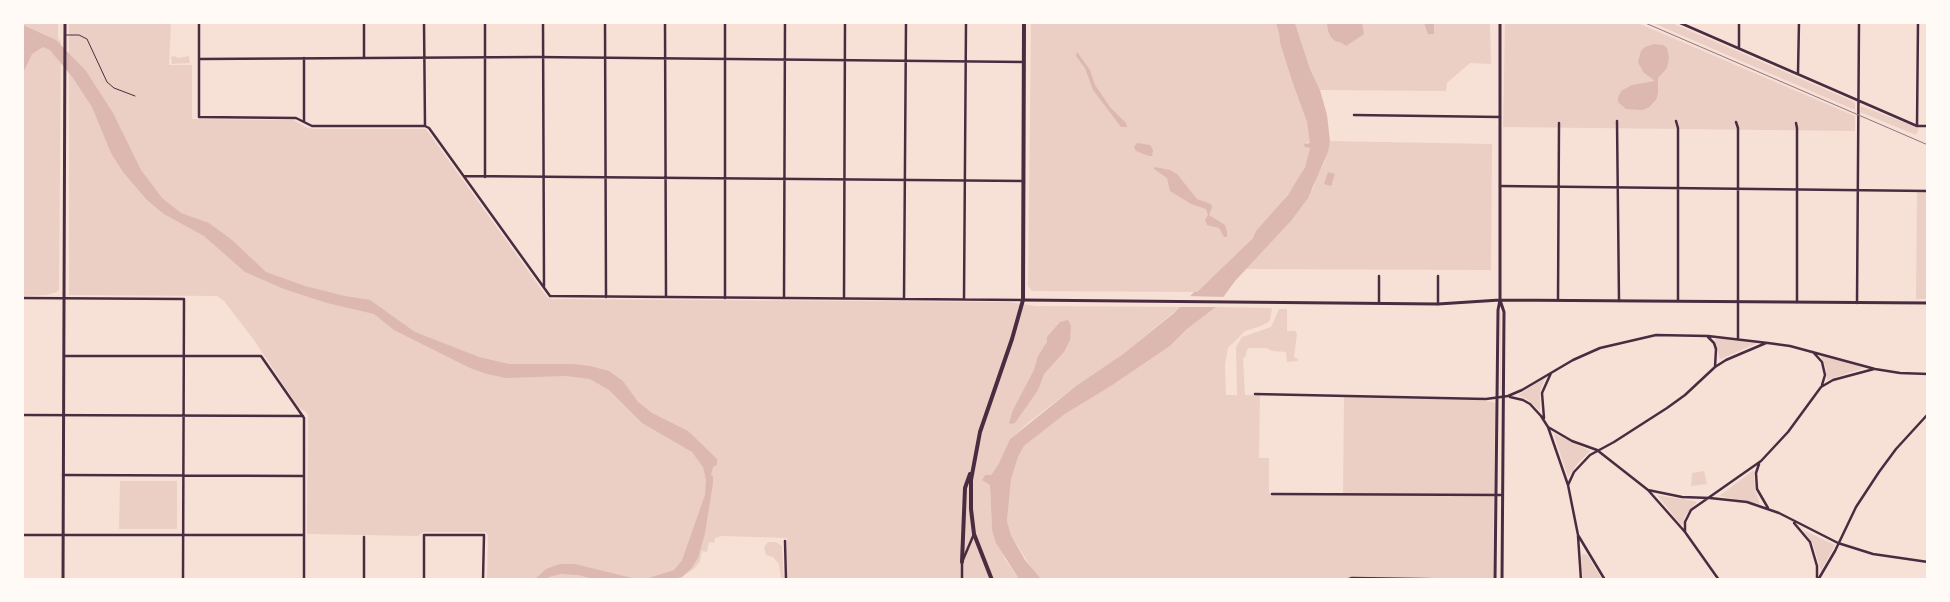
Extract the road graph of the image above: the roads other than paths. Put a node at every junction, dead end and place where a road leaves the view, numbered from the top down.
1 (65, 22) edge
2 (199, 22) edge
3 (364, 22) edge
4 (424, 22) edge
5 (484, 22) edge
6 (542, 22) edge
7 (604, 22) edge
8 (665, 22) edge
9 (725, 22) edge
10 (785, 22) edge
11 (846, 22) edge
12 (906, 22) edge
13 (966, 22) edge
14 (1024, 22) edge
15 (1500, 22) edge
16 (1739, 22) edge
17 (1799, 22) edge
18 (1858, 22) edge
19 (1918, 22) edge
20 (1679, 23) edge
21 (65, 35) junction
22 (1739, 48) junction
23 (364, 57) junction
24 (425, 57) junction
25 (484, 57) junction
26 (543, 57) junction
27 (304, 58) junction
28 (605, 58) junction
29 (665, 58) junction
30 (199, 59) junction
31 (725, 59) junction
32 (785, 60) junction
33 (845, 60) junction
34 (906, 61) junction
35 (965, 62) junction
36 (1024, 62) junction
37 (1798, 74) junction
38 (135, 96) dead end
39 (1858, 100) junction
40 (1354, 115) dead end
41 (1500, 118) junction
42 (1676, 121) dead end
43 (304, 122) junction
44 (1617, 122) dead end
45 (1736, 122) dead end
46 (1559, 123) dead end
47 (1796, 123) dead end
48 (425, 126) junction
49 (1917, 126) junction
50 (1928, 126) edge
51 (464, 176) junction
52 (485, 177) junction
53 (544, 177) junction
54 (605, 177) junction
55 (666, 178) junction
56 (725, 178) junction
57 (785, 179) junction
58 (845, 179) junction
59 (904, 180) junction
60 (965, 180) junction
61 (1024, 181) junction
62 (1500, 186) junction
63 (1559, 187) junction
64 (1619, 187) junction
65 (1678, 188) junction
66 (1738, 189) junction
67 (1798, 189) junction
68 (1858, 190) junction
69 (1928, 191) edge
70 (1379, 276) dead end
71 (1438, 276) dead end
72 (544, 288) junction
73 (606, 297) junction
74 (666, 297) junction
75 (22, 298) edge
76 (64, 298) junction
77 (725, 298) junction
78 (784, 298) junction
79 (844, 299) junction
80 (904, 299) junction
81 (964, 299) junction
82 (1023, 300) junction
83 (1500, 300) junction
84 (1558, 300) junction
85 (1619, 301) junction
86 (1678, 301) junction
87 (1738, 302) junction
88 (1797, 302) junction
89 (1379, 303) junction
90 (1856, 303) junction
91 (1928, 303) edge
92 (1438, 304) junction
93 (1708, 336) junction
94 (1738, 338) junction
95 (1768, 342) junction
96 (1813, 352) junction
97 (64, 356) junction
98 (184, 356) junction
99 (1715, 367) junction
100 (1875, 368) junction
101 (1552, 372) junction
102 (1928, 374) edge
103 (1821, 387) junction
104 (1255, 394) dead end
105 (1506, 396) junction
106 (1497, 398) junction
107 (1928, 414) edge
108 (22, 415) edge
109 (64, 416) junction
110 (184, 416) junction
111 (302, 416) junction
112 (1544, 421) junction
113 (1548, 428) junction
114 (1597, 450) junction
115 (1762, 461) junction
116 (972, 467) junction
117 (63, 475) junction
118 (183, 476) junction
119 (304, 476) junction
120 (1568, 485) junction
121 (1648, 490) junction
122 (1272, 494) dead end
123 (1496, 495) junction
124 (1504, 495) junction
125 (1710, 498) junction
126 (1768, 508) junction
127 (1791, 520) junction
128 (1685, 532) junction
129 (974, 534) junction
130 (22, 535) edge
131 (63, 535) junction
132 (183, 535) junction
133 (1578, 535) junction
134 (304, 536) junction
135 (364, 537) dead end
136 (785, 541) dead end
137 (1838, 543) junction
138 (962, 562) junction
139 (1928, 562) edge
140 (1347, 579) edge
141 (63, 580) edge
142 (183, 580) edge
143 (304, 580) edge
144 (364, 580) edge
145 (424, 580) edge
146 (483, 580) edge
147 (786, 580) edge
148 (962, 580) edge
149 (992, 580) edge
150 (1485, 580) edge
151 (1495, 580) edge
152 (1502, 580) edge
153 (1580, 580) edge
154 (1605, 580) edge
155 (1719, 580) edge
156 (1818, 580) edge

1 - 21 main road
2 - 30 street
3 - 23 street
4 - 24 street
5 - 25 street
6 - 26 street
7 - 28 street
8 - 29 street
9 - 31 street
10 - 32 street
11 - 33 street
12 - 34 street
13 - 35 street
14 - 36 main road
15 - 41 main road
16 - 22 street
17 - 37 street
18 - 39 street
19 - 49 street
20 - 22 street
21 - 38 lane
21 - 76 main road
22 - 37 street
23 - 24 street
23 - 27 street
24 - 25 street
24 - 48 street
25 - 26 street
25 - 52 street
26 - 28 street
26 - 53 street
27 - 30 street
27 - 43 street
28 - 29 street
28 - 54 street
29 - 31 street
29 - 55 street
30 - 43 street
31 - 32 street
31 - 56 street
32 - 33 street
32 - 57 street
33 - 34 street
33 - 58 street
34 - 35 street
34 - 59 street
35 - 36 street
35 - 60 street
36 - 61 main road
37 - 39 street
39 - 49 street
39 - 68 street
40 - 41 street
41 - 62 main road
42 - 65 street
43 - 48 street
44 - 64 street
45 - 66 street
46 - 63 street
47 - 67 street
48 - 51 street
49 - 50 street
51 - 52 street
51 - 72 street
52 - 53 street
53 - 54 street
53 - 72 street
54 - 55 street
54 - 73 street
55 - 56 street
55 - 74 street
56 - 57 street
56 - 77 street
57 - 58 street
57 - 78 street
58 - 59 street
58 - 79 street
59 - 60 street
59 - 80 street
60 - 61 street
60 - 81 street
61 - 82 main road
62 - 63 street
62 - 83 main road
63 - 64 street
63 - 84 street
64 - 65 street
64 - 85 street
65 - 66 street
65 - 86 street
66 - 67 street
66 - 87 street
67 - 68 street
67 - 88 street
68 - 69 street
68 - 90 street
70 - 89 street
71 - 92 street
72 - 73 street
73 - 74 street
74 - 77 street
75 - 76 street
76 - 97 main road
76 - 98 street
77 - 78 street
78 - 79 street
79 - 80 street
80 - 81 street
81 - 82 street
82 - 89 main road
82 - 116 main road
83 - 84 main road
83 - 92 main road
83 - 105 main road
83 - 106 main road
84 - 85 main road
85 - 86 main road
86 - 87 main road
87 - 88 main road
87 - 94 street
88 - 90 main road
89 - 92 main road
90 - 91 main road
93 - 94 street
93 - 99 street
93 - 101 street
94 - 95 street
95 - 96 street
95 - 99 street
96 - 100 street
96 - 103 street
97 - 98 street
97 - 109 main road
98 - 110 street
98 - 111 street
99 - 114 street
100 - 102 street
100 - 103 street
101 - 105 street
101 - 112 street
103 - 115 street
104 - 106 street
105 - 106 street
105 - 112 street
105 - 124 main road
106 - 123 main road
107 - 137 street
108 - 109 street
109 - 110 street
109 - 117 main road
110 - 111 street
110 - 118 street
111 - 119 street
112 - 113 street
113 - 114 street
113 - 120 street
114 - 120 street
114 - 121 street
115 - 125 street
115 - 126 street
116 - 129 main road
116 - 138 main road
117 - 118 street
117 - 131 main road
118 - 119 street
118 - 132 street
119 - 134 street
120 - 133 street
121 - 125 street
121 - 128 street
122 - 123 street
123 - 124 street
123 - 151 main road
124 - 152 main road
125 - 126 street
125 - 128 street
126 - 127 street
127 - 137 street
127 - 156 street
128 - 155 street
129 - 138 street
129 - 149 main road
130 - 131 street
131 - 132 street
131 - 141 main road
132 - 134 street
132 - 142 street
133 - 153 street
133 - 154 street
134 - 143 street
135 - 144 street
136 - 147 street
137 - 139 street
137 - 156 street
138 - 148 street
140 - 150 street
145 - 146 street

